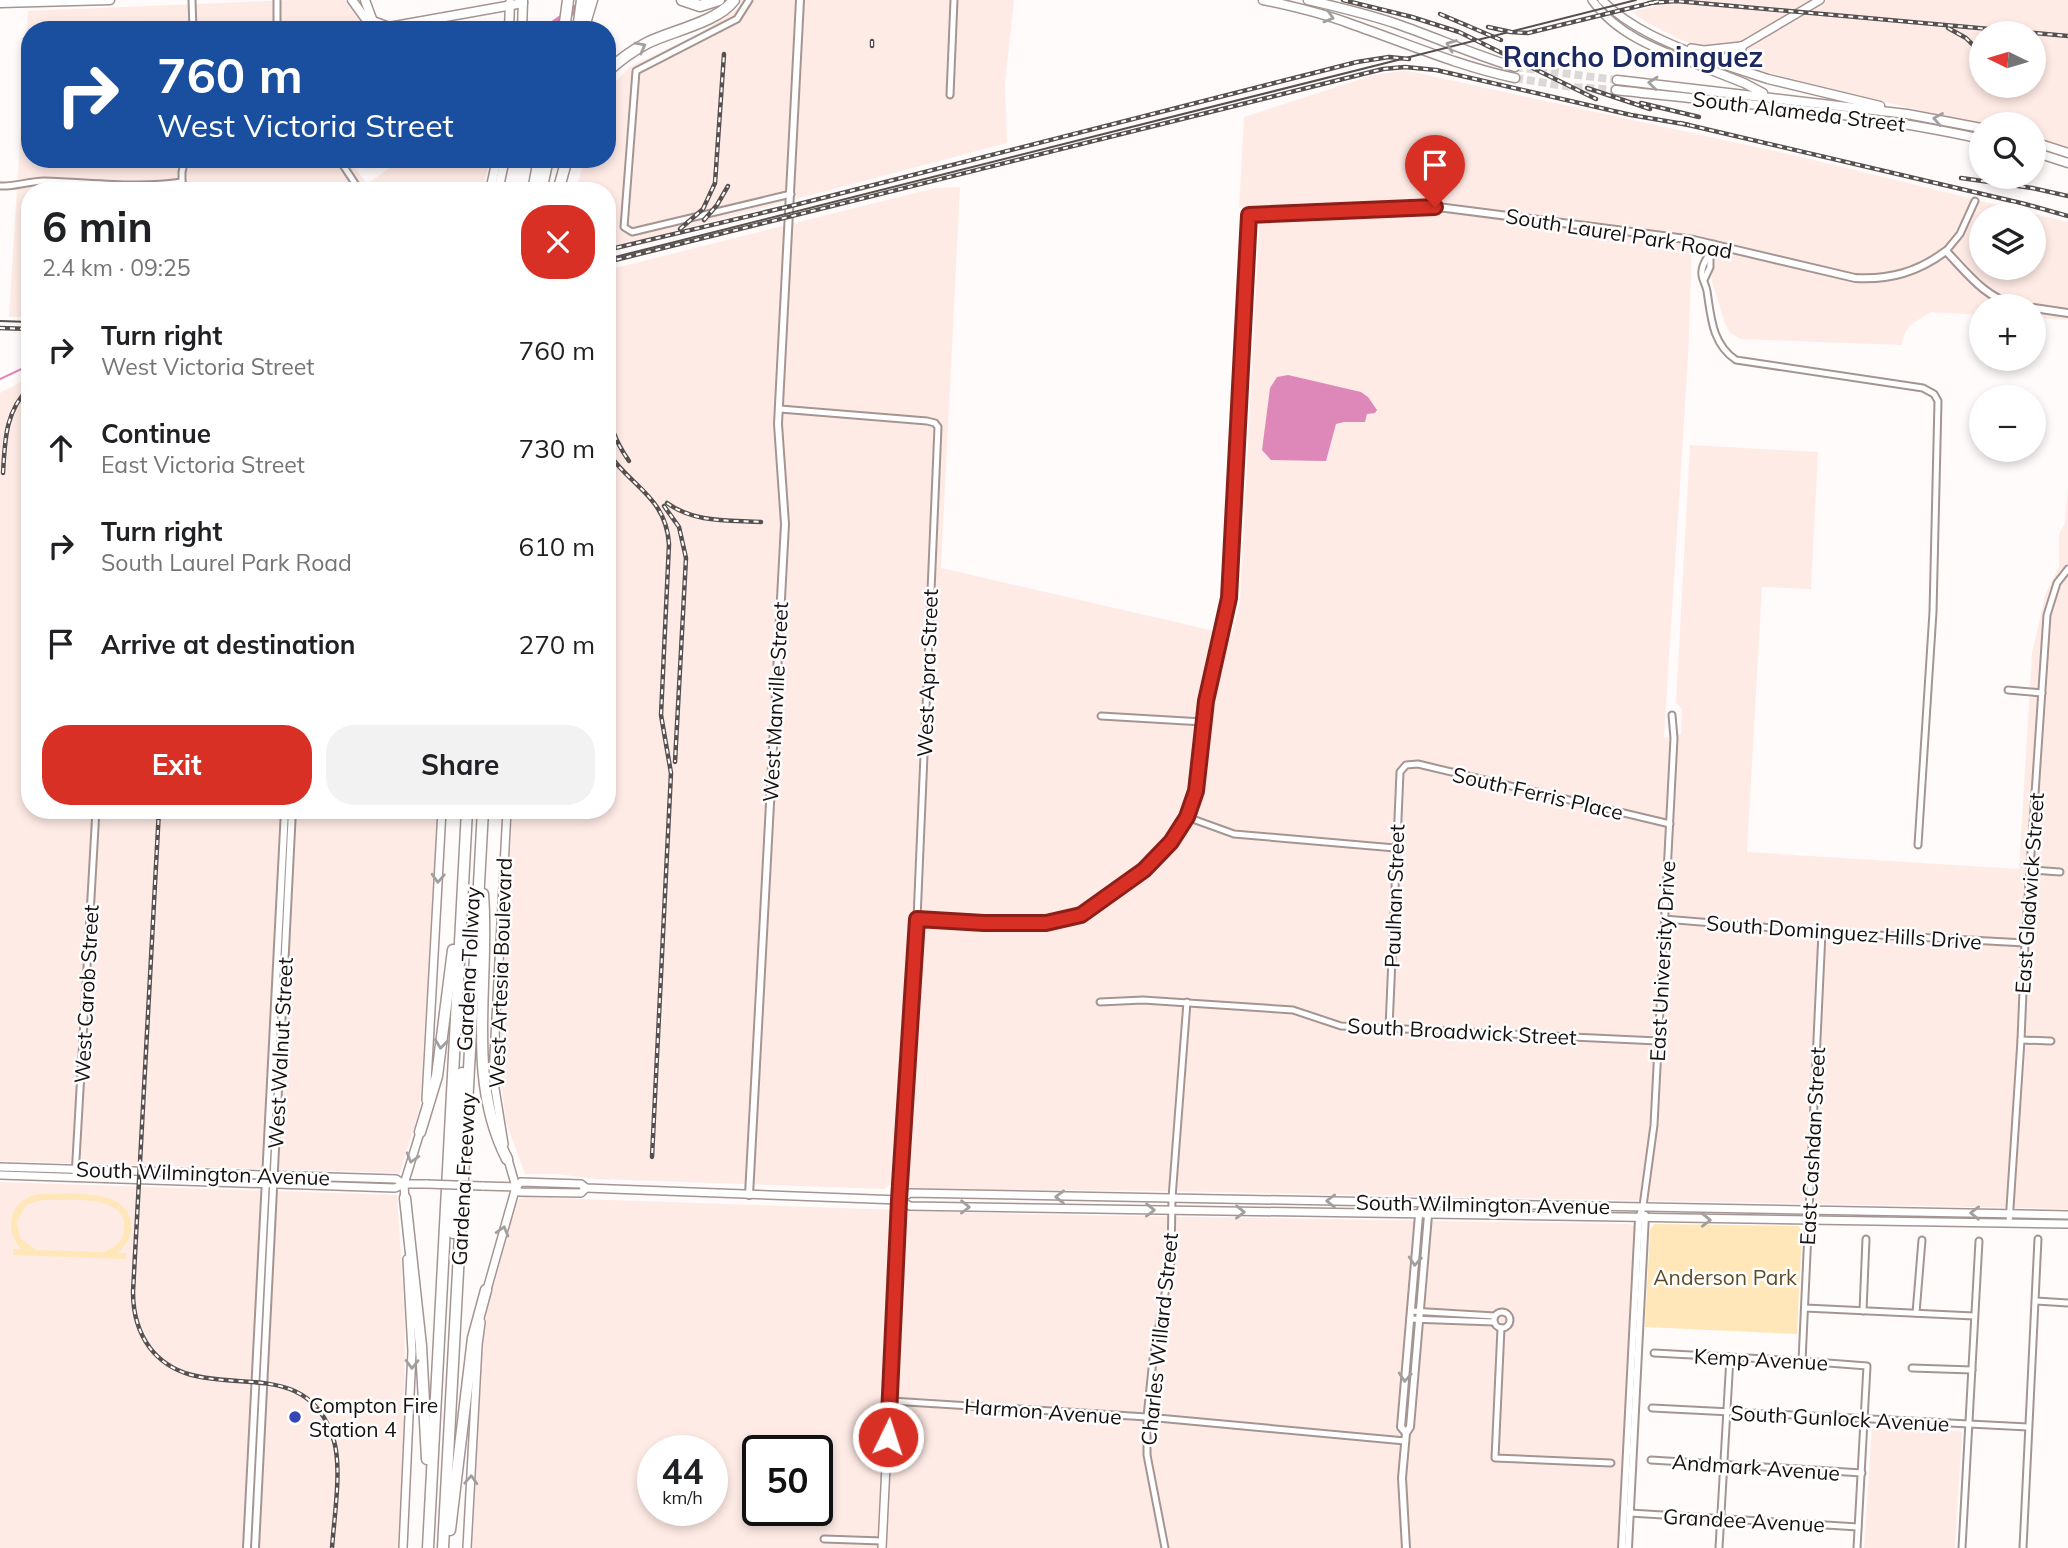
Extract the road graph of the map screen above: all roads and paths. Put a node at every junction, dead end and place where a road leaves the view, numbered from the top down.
1 (110, 0) edge
2 (192, 0) edge
3 (277, 0) edge
4 (352, 0) edge
5 (571, 0) edge
6 (582, 0) edge
7 (592, 0) edge
8 (682, 0) edge
9 (719, 0) edge
10 (734, 0) edge
11 (749, 0) edge
12 (800, 0) edge
13 (954, 0) edge
14 (1263, 0) edge
15 (1308, 0) edge
16 (1592, 0) edge
17 (1602, 0) edge
18 (1820, 0) edge
19 (523, 2) edge
20 (0, 3) edge
21 (367, 3) edge
22 (508, 4) edge
23 (192, 21) edge
24 (277, 21) edge
25 (374, 21) joint
26 (424, 21) edge
27 (522, 21) edge
28 (568, 21) edge
29 (581, 21) edge
30 (584, 21) edge
31 (1640, 28) junction
32 (1635, 38) junction
33 (1674, 45) junction
34 (1742, 46) junction
35 (1719, 63) junction
36 (616, 64) edge
37 (1515, 67) tunnel mouth
38 (1706, 68) junction
39 (1515, 78) tunnel mouth
40 (1769, 79) junction
41 (1617, 80) tunnel mouth
42 (1616, 90) tunnel mouth
43 (950, 95) dead end
44 (1769, 97) junction
45 (1786, 109) junction
46 (1907, 114) junction
47 (1969, 126) edge
48 (1969, 137) edge
49 (2046, 146) edge
50 (2068, 153) edge
51 (2046, 156) edge
52 (2068, 163) edge
53 (184, 168) edge
54 (182, 181) joint
55 (35, 182) edge
56 (70, 182) edge
57 (176, 182) edge
58 (21, 185) edge
59 (0, 186) edge
60 (791, 194) junction
61 (1975, 201) dead end
62 (1714, 244) junction
63 (1946, 251) junction
64 (1990, 294) edge
65 (2046, 310) edge
66 (2068, 313) edge
67 (780, 409) junction
68 (2068, 569) edge
69 (2008, 690) dead end
70 (2042, 693) junction
71 (1672, 715) dead end
72 (1101, 716) dead end
73 (1203, 723) junction
74 (1406, 765) joint
75 (1187, 817) junction
76 (96, 819) edge
77 (286, 819) edge
78 (290, 819) edge
79 (442, 819) edge
80 (468, 819) edge
81 (469, 819) edge
82 (482, 819) edge
83 (482, 819) edge
84 (506, 819) edge
85 (1670, 824) junction
86 (287, 837) junction
87 (1918, 845) dead end
88 (1395, 848) junction
89 (465, 855) junction
90 (480, 855) junction
91 (2031, 870) junction
92 (2060, 872) dead end
93 (917, 919) junction
94 (1664, 919) junction
95 (1822, 932) junction
96 (2025, 943) junction
97 (1100, 1002) dead end
98 (1187, 1003) junction
99 (1389, 1028) junction
100 (2021, 1040) junction
101 (1658, 1041) junction
102 (2051, 1041) dead end
103 (420, 1132) junction
104 (507, 1158) junction
105 (0, 1167) edge
106 (76, 1173) junction
107 (0, 1175) edge
108 (269, 1179) junction
109 (404, 1184) junction
110 (516, 1187) junction
111 (749, 1195) junction
112 (405, 1198) junction
113 (1172, 1198) junction
114 (899, 1200) junction
115 (1424, 1203) junction
116 (1643, 1206) junction
117 (1172, 1210) junction
118 (1809, 1211) junction
119 (2010, 1214) junction
120 (1419, 1215) junction
121 (1428, 1215) junction
122 (2068, 1215) edge
123 (1643, 1219) junction
124 (1809, 1222) junction
125 (2009, 1223) junction
126 (2068, 1224) edge
127 (1866, 1239) dead end
128 (2038, 1239) dead end
129 (1922, 1240) dead end
130 (1979, 1241) dead end
131 (486, 1290) junction
132 (2036, 1301) junction
133 (2068, 1303) edge
134 (1805, 1308) junction
135 (1411, 1311) junction
136 (1420, 1311) junction
137 (1863, 1311) junction
138 (1916, 1313) junction
139 (1974, 1316) junction
140 (1494, 1319) junction
141 (1410, 1320) junction
142 (1419, 1320) junction
143 (1502, 1328) junction
144 (1654, 1353) dead end
145 (1730, 1357) junction
146 (1802, 1361) junction
147 (1912, 1368) dead end
148 (1972, 1370) junction
149 (891, 1401) junction
150 (1652, 1408) dead end
151 (1727, 1411) junction
152 (1147, 1417) junction
153 (1864, 1420) junction
154 (1969, 1425) junction
155 (2028, 1427) junction
156 (1406, 1433) junction
157 (1405, 1441) junction
158 (1650, 1460) dead end
159 (1611, 1463) dead end
160 (1723, 1465) junction
161 (1862, 1474) junction
162 (1627, 1513) junction
163 (1720, 1517) junction
164 (1857, 1527) junction
165 (824, 1539) dead end
166 (882, 1545) edge
167 (431, 1546) edge
168 (247, 1548) edge
169 (255, 1548) edge
170 (403, 1548) edge
171 (445, 1548) edge
172 (467, 1548) edge
173 (1166, 1548) edge
174 (1406, 1548) edge
175 (1622, 1548) edge
176 (1628, 1548) edge
177 (1719, 1548) edge
178 (1857, 1548) edge
179 (1962, 1548) edge
180 (2023, 1548) edge

1 - 20 main road
2 - 23 street
3 - 24 street
4 - 25 main road
5 - 28 highway
6 - 29 highway
7 - 30 highway
8 - 9 highway
36 -> 10 highway
11 - 60 street
12 - 60 street, West Manville Street
13 - 43 street
14 -> 39 main road
37 -> 15 main road
16 - 32 main road
17 - 31 main road
18 - 34 main road
19 - 22 main road
19 - 27 main road
21 - 25 main road
22 - 26 main road
31 - 32 main road
31 - 33 main road
32 - 38 main road
33 - 34 main road
33 - 35 main road
34 - 35 main road
34 - 40 main road
35 - 38 main road
35 - 40 main road
38 - 44 main road
40 - 46 main road
44 -> 41 main road, South Alameda Street
42 - 45 main road, South Alameda Street
44 - 45 main road
44 - 46 main road, South Alameda Street
45 - 48 main road, South Alameda Street
47 -> 46 main road, South Alameda Street
49 - 50 main road
51 - 52 main road
53 - 54 street
54 - 57 street
55 - 56 street
58 - 59 street
60 - 67 street, West Manville Street
61 - 63 street, South Laurel Park Road
62 - 63 street, South Laurel Park Road
62 - 73 street, South Laurel Park Road
62 - 87 street
63 - 64 street
65 - 66 street
67 - 93 street, West Apra Street
67 - 111 street, West Manville Street
68 - 70 street, East Gladwick Street
69 - 70 street
70 - 91 street, East Gladwick Street
71 - 85 street, East University Drive
72 - 73 street
73 - 75 street
74 - 85 street, South Ferris Place
74 - 88 street, Paulhan Street
75 - 88 street
75 - 93 street
76 - 106 street, West Carob Street
77 - 86 street, West Walnut Street
78 - 86 street, West Walnut Street
79 -> 103 main road
80 - 89 highway, Gardena Freeway
81 - 167 highway, Gardena Tollway
82 - 167 highway, Gardena Tollway
83 - 90 highway, Gardena Freeway
84 - 104 main road, West Artesia Boulevard
85 - 94 street, East University Drive
86 - 108 street, West Walnut Street
88 - 99 street, Paulhan Street
89 -> 103 highway
89 - 167 highway, Gardena Freeway
90 - 104 highway
90 - 171 highway, Gardena Freeway
91 - 92 street
91 - 96 street, East Gladwick Street
93 - 114 street
94 - 95 street, South Dominguez Hills Drive
94 - 101 street, East University Drive
95 - 96 street, South Dominguez Hills Drive
95 - 118 street, East Cashdan Street
96 - 100 street, East Gladwick Street
97 - 98 street, South Broadwick Street
98 - 99 street, South Broadwick Street
98 - 113 street, Charles Willard Street
99 - 101 street, South Broadwick Street
100 - 102 street
100 - 119 street, East Gladwick Street
101 - 116 street, East University Drive
103 -> 109 main road
104 - 110 main road, West Artesia Boulevard
105 - 106 main road, South Wilmington Avenue
106 - 107 main road, South Wilmington Avenue
106 - 108 main road, South Wilmington Avenue
108 - 109 main road, South Wilmington Avenue
108 - 168 street, West Walnut Street
108 - 169 street, West Walnut Street
109 - 110 main road, South Wilmington Avenue, bridge
109 - 112 main road
110 - 111 main road, South Wilmington Avenue
131 -> 110 main road
111 - 114 main road, South Wilmington Avenue
112 - 167 highway
112 -> 170 main road
113 -> 114 main road, South Wilmington Avenue
115 -> 113 main road, South Wilmington Avenue
113 - 117 street, Charles Willard Street
114 -> 117 main road, South Wilmington Avenue
114 - 149 main road
115 - 116 main road, South Wilmington Avenue
115 - 120 street
115 - 121 street
116 - 118 main road, South Wilmington Avenue
116 - 123 street, East University Drive
117 -> 120 main road, South Wilmington Avenue
117 - 152 street, Charles Willard Street
119 -> 118 main road, South Wilmington Avenue
118 - 124 street, East Cashdan Street
119 - 122 main road, South Wilmington Avenue
119 - 125 street, East Gladwick Street
120 - 121 main road, South Wilmington Avenue
120 -> 135 street
121 - 123 main road, South Wilmington Avenue
121 - 136 street
123 -> 124 main road, South Wilmington Avenue
123 - 162 street, East University Drive
124 - 125 main road, South Wilmington Avenue
124 - 134 street, East Cashdan Street
125 - 126 main road, South Wilmington Avenue
127 - 137 street
128 - 132 street
129 - 138 street
130 - 139 street
131 - 171 highway
172 -> 131 main road
132 - 133 street
132 - 155 street
134 - 137 street
134 - 146 street, East Cashdan Street
135 - 136 street
135 - 141 street
136 - 140 street
136 - 142 street
137 - 138 street
138 - 139 street
139 - 148 street
140 - 142 street
140 - 143 street
140 - 143 street
141 - 142 street
141 -> 156 street
142 - 156 street
143 - 159 street
144 - 145 street, Kemp Avenue
145 - 146 street, Kemp Avenue
145 - 151 street
146 - 153 street, Kemp Avenue
147 - 148 street
148 - 154 street
149 - 152 street, Harmon Avenue
149 - 166 main road
150 - 151 street, South Gunlock Avenue
151 - 153 street, South Gunlock Avenue
151 - 160 street
152 - 157 street, Harmon Avenue
152 - 173 street, Charles Willard Street
153 - 154 street, South Gunlock Avenue
153 - 161 street
154 - 155 street, South Gunlock Avenue
154 - 179 street
155 - 180 street
156 - 157 street
157 - 174 street
158 - 160 street, Andmark Avenue
160 - 161 street, Andmark Avenue
160 - 163 street
161 - 164 street
162 - 163 street, Grandee Avenue
162 - 175 street, East University Drive
162 - 176 street, East University Drive
163 - 164 street, Grandee Avenue
163 - 177 street
164 - 178 street
165 - 166 street

